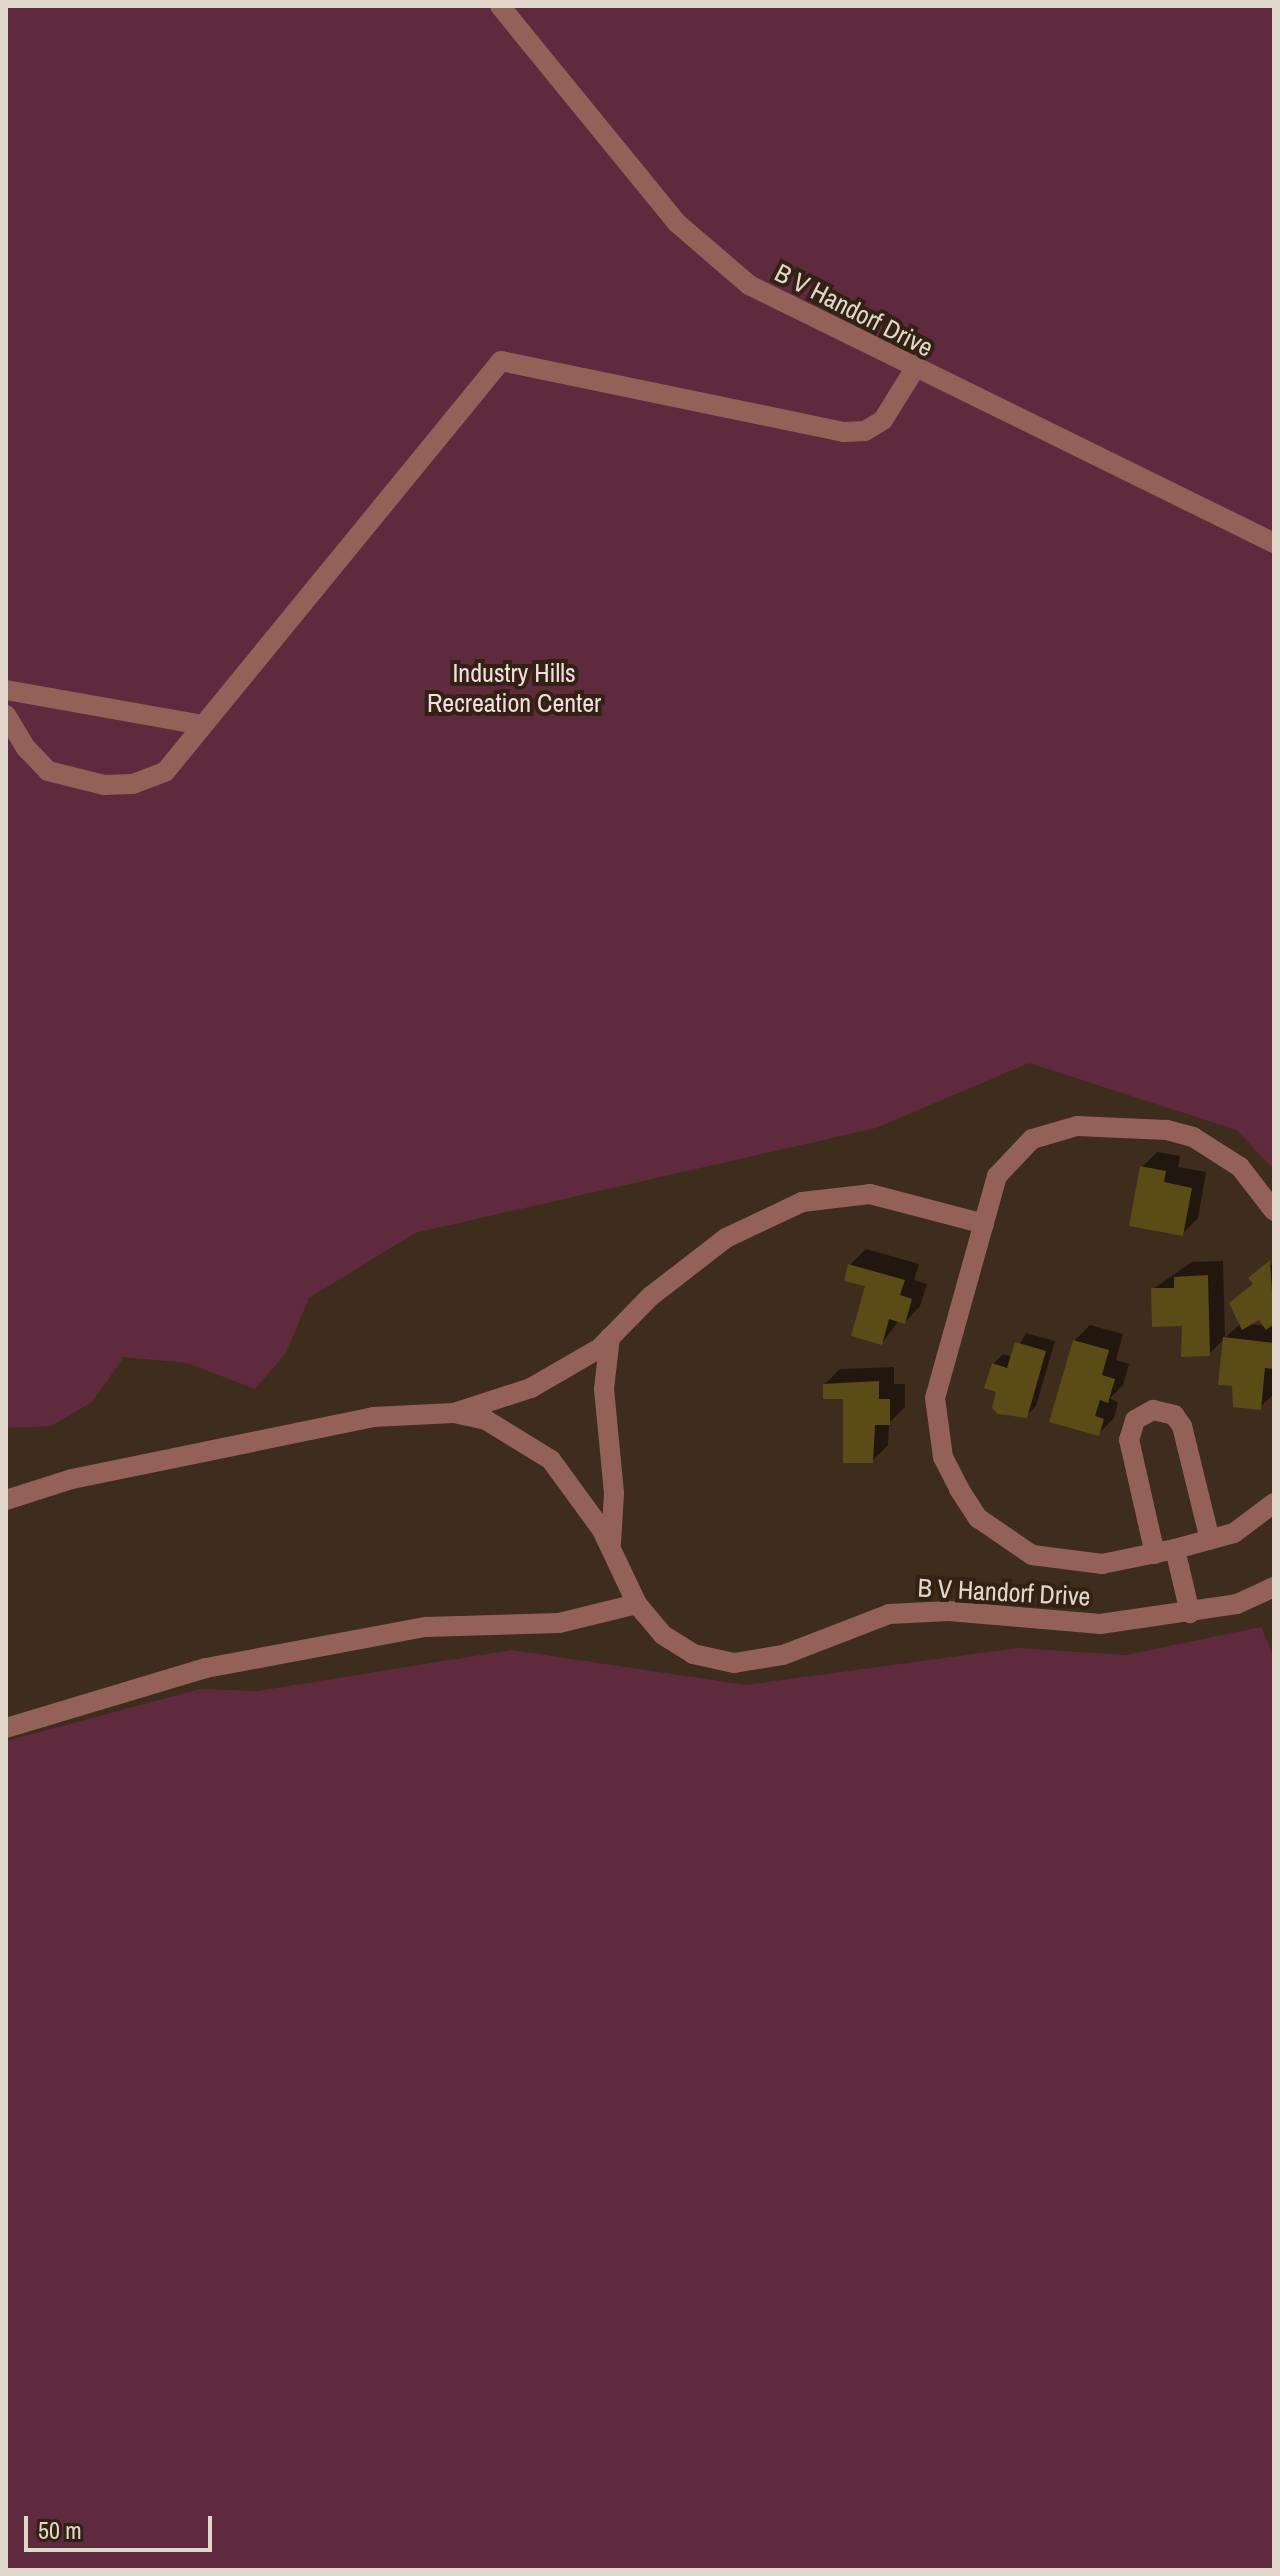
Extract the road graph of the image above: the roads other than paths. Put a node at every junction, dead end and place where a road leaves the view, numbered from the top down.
1 (500, 6) edge
2 (914, 370) junction
3 (1274, 543) edge
4 (6, 690) edge
5 (6, 715) edge
6 (202, 725) junction
7 (1274, 1211) edge
8 (984, 1224) junction
9 (610, 1337) junction
10 (454, 1413) junction
11 (6, 1500) edge
12 (1274, 1503) edge
13 (1210, 1540) junction
14 (611, 1548) junction
15 (1165, 1552) junction
16 (1274, 1587) edge
17 (637, 1604) junction
18 (1190, 1613) junction
19 (6, 1728) edge

1 - 2 street, B V Handorf Drive
2 - 3 street, B V Handorf Drive
2 - 6 street
4 - 6 street
5 - 6 street
7 - 8 street
8 - 9 street
8 - 15 street
9 - 10 street
9 - 14 street
10 - 11 street
10 - 14 street
12 - 13 street
13 - 15 street
13 - 15 street
14 - 17 street
15 - 18 street
16 - 18 street, B V Handorf Drive
17 - 18 street, B V Handorf Drive
17 - 19 street

